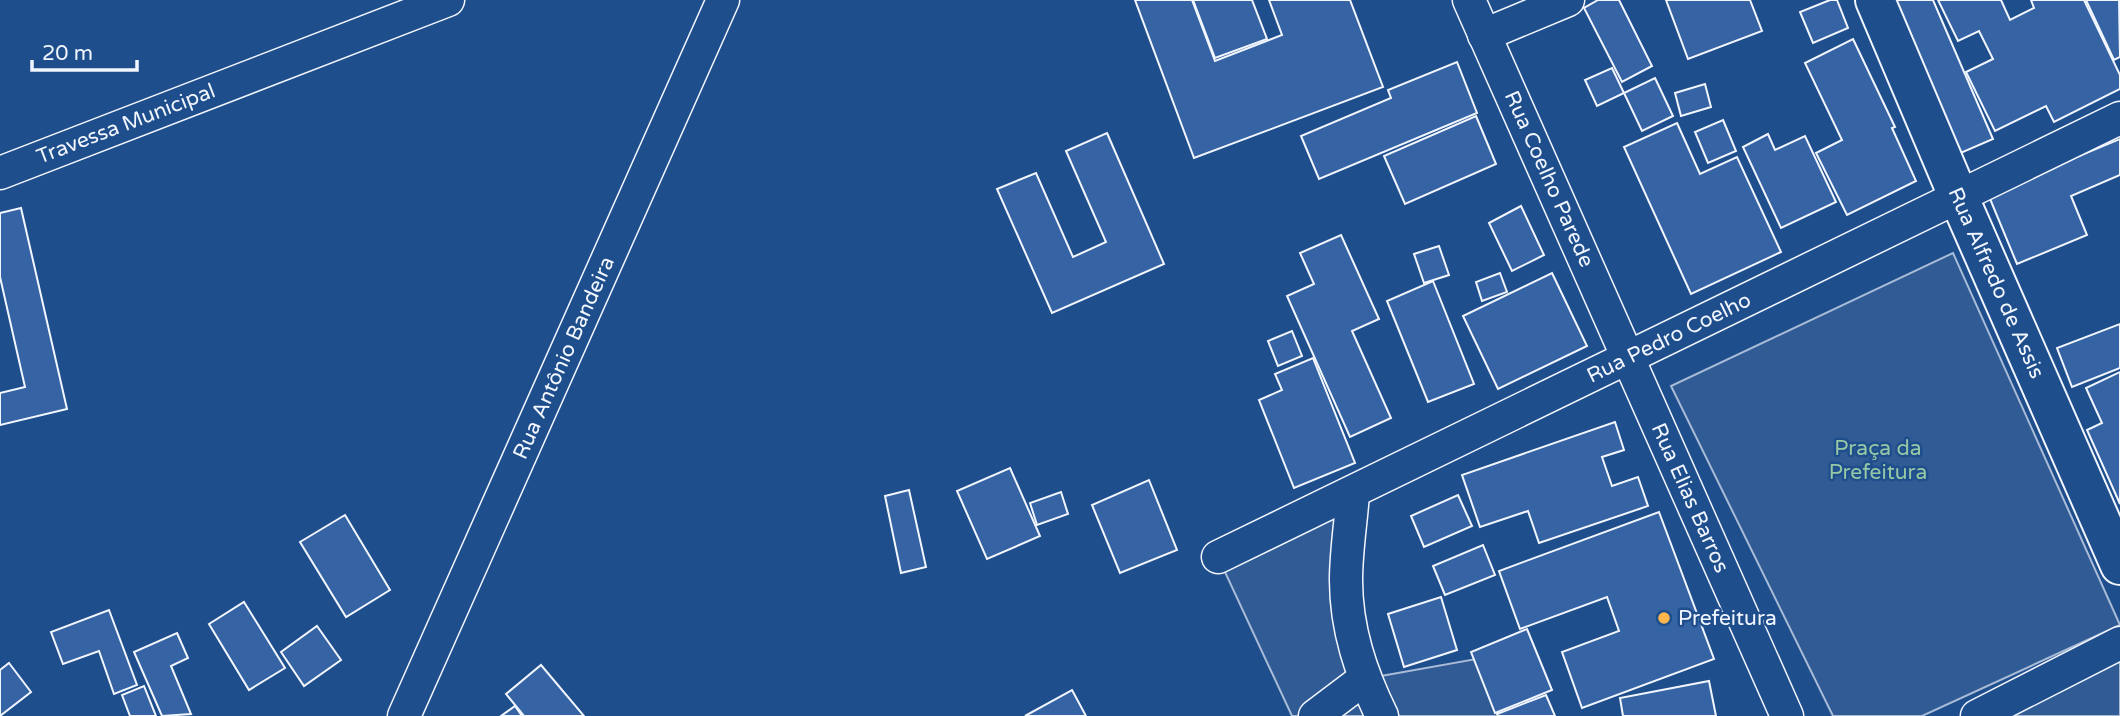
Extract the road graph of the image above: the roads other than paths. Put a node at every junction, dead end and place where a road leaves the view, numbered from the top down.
1 (448, 0) edge
2 (723, 0) edge
3 (1469, 0) edge
4 (1568, 0) edge
5 (1875, 0) edge
6 (1484, 35) junction
7 (2120, 118) edge
8 (0, 173) edge
9 (1959, 198) junction
10 (1628, 358) junction
11 (1353, 493) junction
12 (1218, 557) dead end
13 (2120, 565) edge
14 (2120, 643) edge
15 (1364, 679) junction
16 (404, 716) edge
17 (1315, 716) edge
18 (1382, 716) edge
19 (1787, 716) edge
20 (1977, 716) edge

1 - 8 street, Travessa Municipal
2 - 16 street, Rua Antônio Bandeira
3 - 6 street, Rua Coelho Parede
4 - 6 street
5 - 9 street, Rua Alfredo de Assis
6 - 10 street, Rua Coelho Parede
7 - 9 street, Rua Pedro Coelho
9 - 10 street, Rua Pedro Coelho
9 - 13 street, Rua Alfredo de Assis
10 - 11 street, Rua Pedro Coelho
10 - 19 street, Rua Elias Barros
11 - 12 street, Rua Pedro Coelho
11 - 15 street
14 - 20 street
15 - 17 street
15 - 18 street

